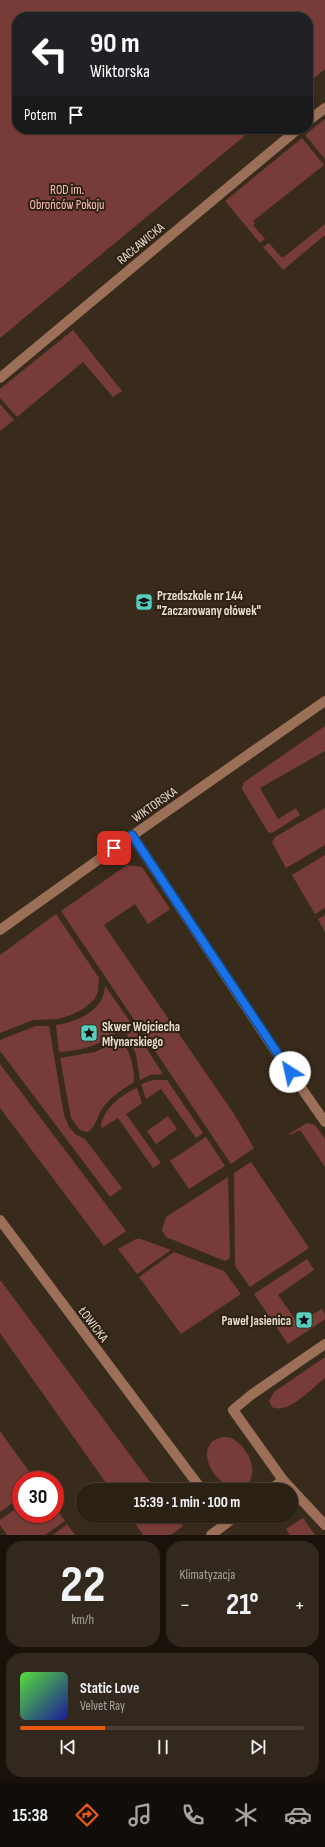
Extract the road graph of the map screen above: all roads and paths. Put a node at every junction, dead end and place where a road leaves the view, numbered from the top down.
1 (325, 108) edge
2 (313, 117) edge
3 (292, 134) edge
4 (0, 378) edge
5 (325, 701) edge
6 (132, 835) junction
7 (0, 930) edge
8 (325, 1122) edge
9 (0, 1220) edge
10 (325, 1344) edge
11 (283, 1480) junction
12 (197, 1483) edge
13 (279, 1483) edge
14 (221, 1523) edge
15 (325, 1526) edge
16 (211, 1535) edge

1 - 2 street
3 - 4 street, RACŁAWICKA
5 - 6 street, WIKTORSKA
6 - 7 street, WIKTORSKA
6 - 8 street
9 - 12 street, ŁOWICKA
10 - 11 street
11 - 13 street
11 - 15 street
14 - 16 street

